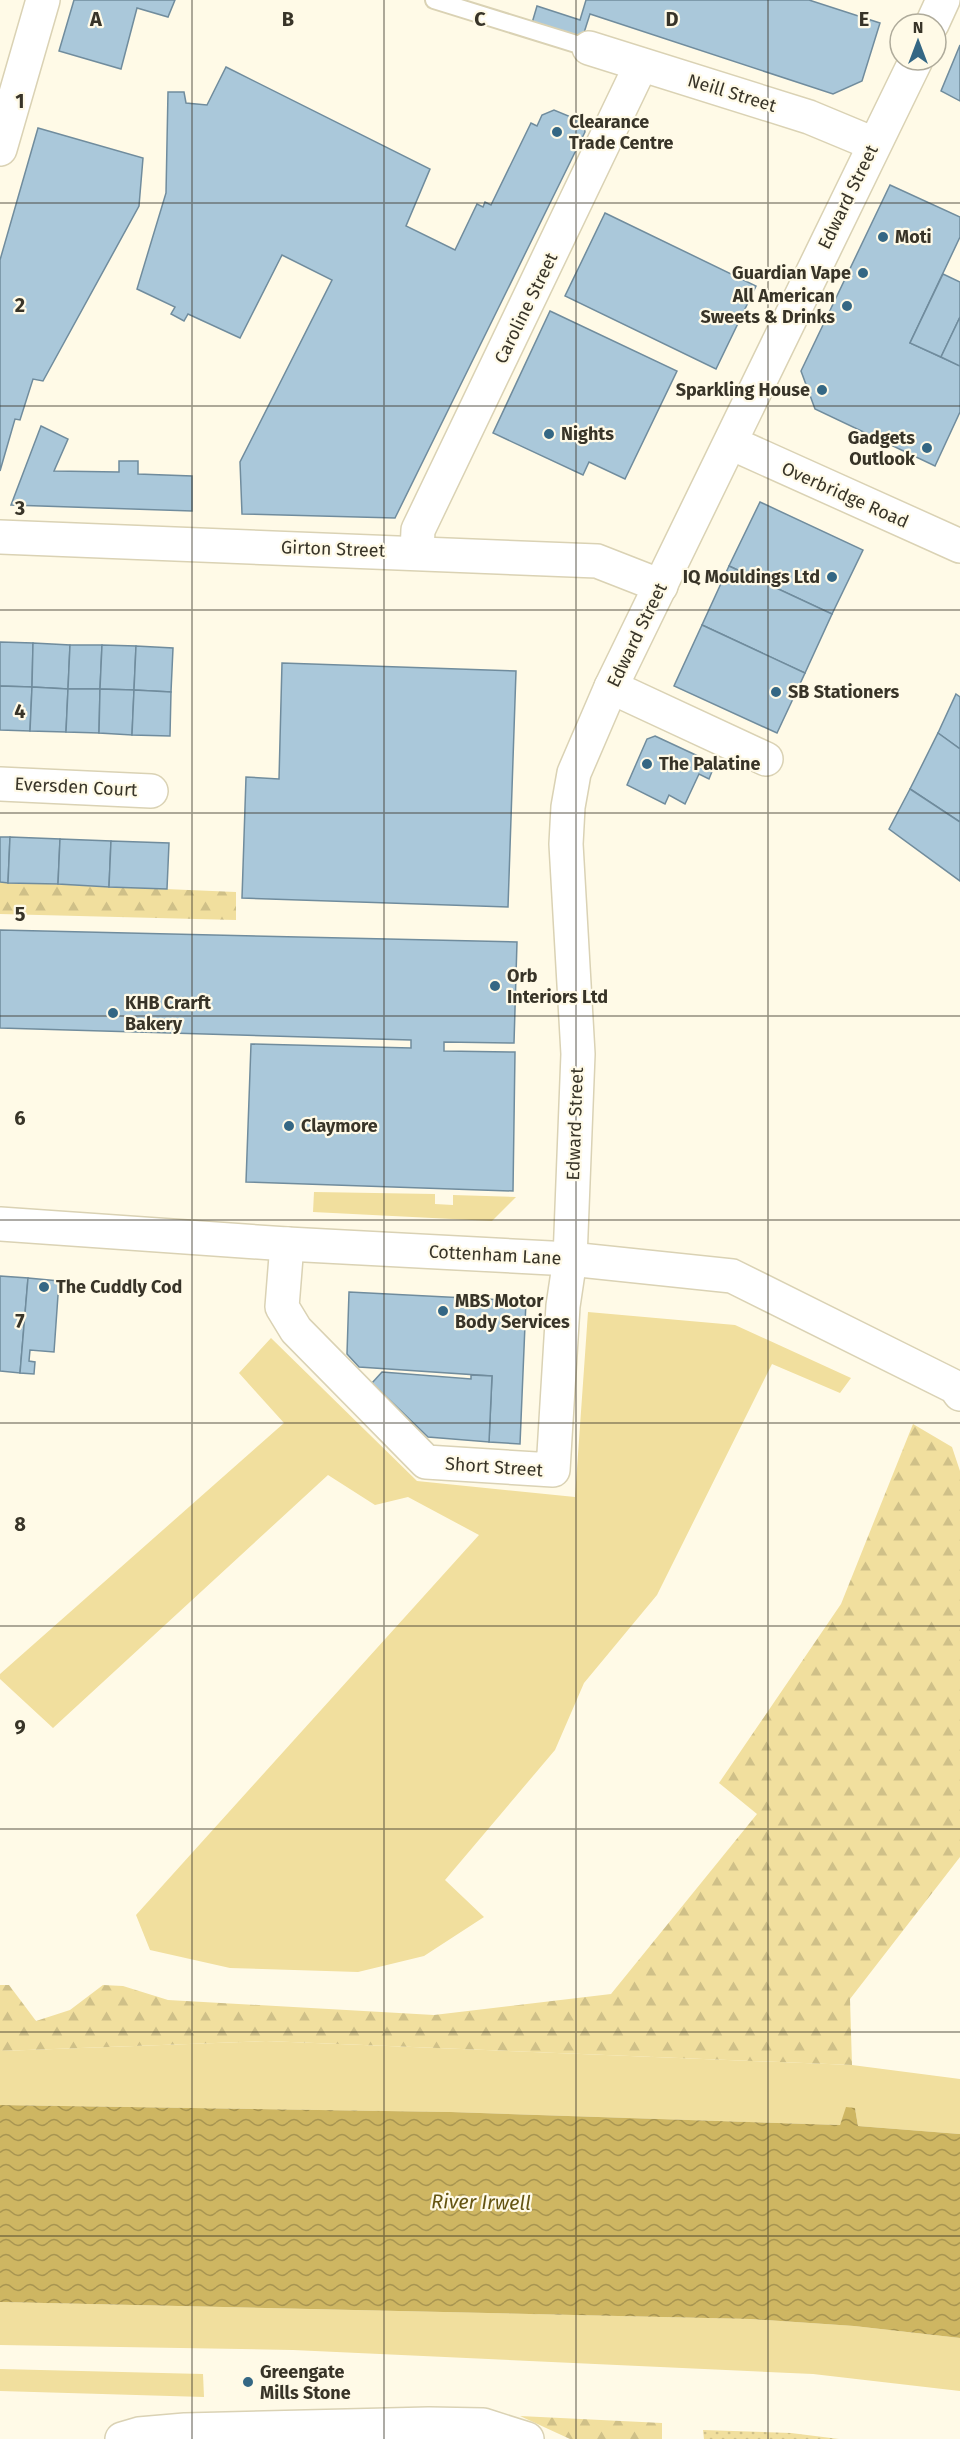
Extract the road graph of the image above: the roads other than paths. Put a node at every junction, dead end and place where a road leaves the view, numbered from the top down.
1 (44, 0) edge
2 (434, 0) edge
3 (589, 48) joint
4 (641, 65) junction
5 (910, 72) edge
6 (874, 144) junction
7 (0, 149) edge
8 (731, 443) junction
9 (0, 537) edge
10 (960, 546) edge
11 (417, 552) junction
12 (661, 586) junction
13 (611, 687) junction
14 (766, 759) dead end
15 (0, 784) edge
16 (151, 791) dead end
17 (0, 1224) edge
18 (287, 1244) junction
19 (570, 1259) junction
20 (960, 1394) edge
21 (301, 2433) edge
22 (122, 2439) edge
23 (527, 2439) edge

1 - 7 street
2 - 3 lane
3 - 4 street, Neill Street
4 - 6 street, Neill Street
4 - 11 street, Caroline Street
5 - 6 street, Edward Street
6 - 8 street, Edward Street
8 - 10 street, Overbridge Road
8 - 12 street, Edward Street
9 - 11 street, Girton Street
11 - 12 street, Girton Street
12 - 13 street, Edward Street
13 - 14 street
13 - 19 street, Edward Street
15 - 16 street, Eversden Court
17 - 18 street, Cottenham Lane
18 - 19 street, Cottenham Lane
18 - 19 street, Short Street
19 - 20 street, Cottenham Lane
21 - 22 street
21 - 23 street

